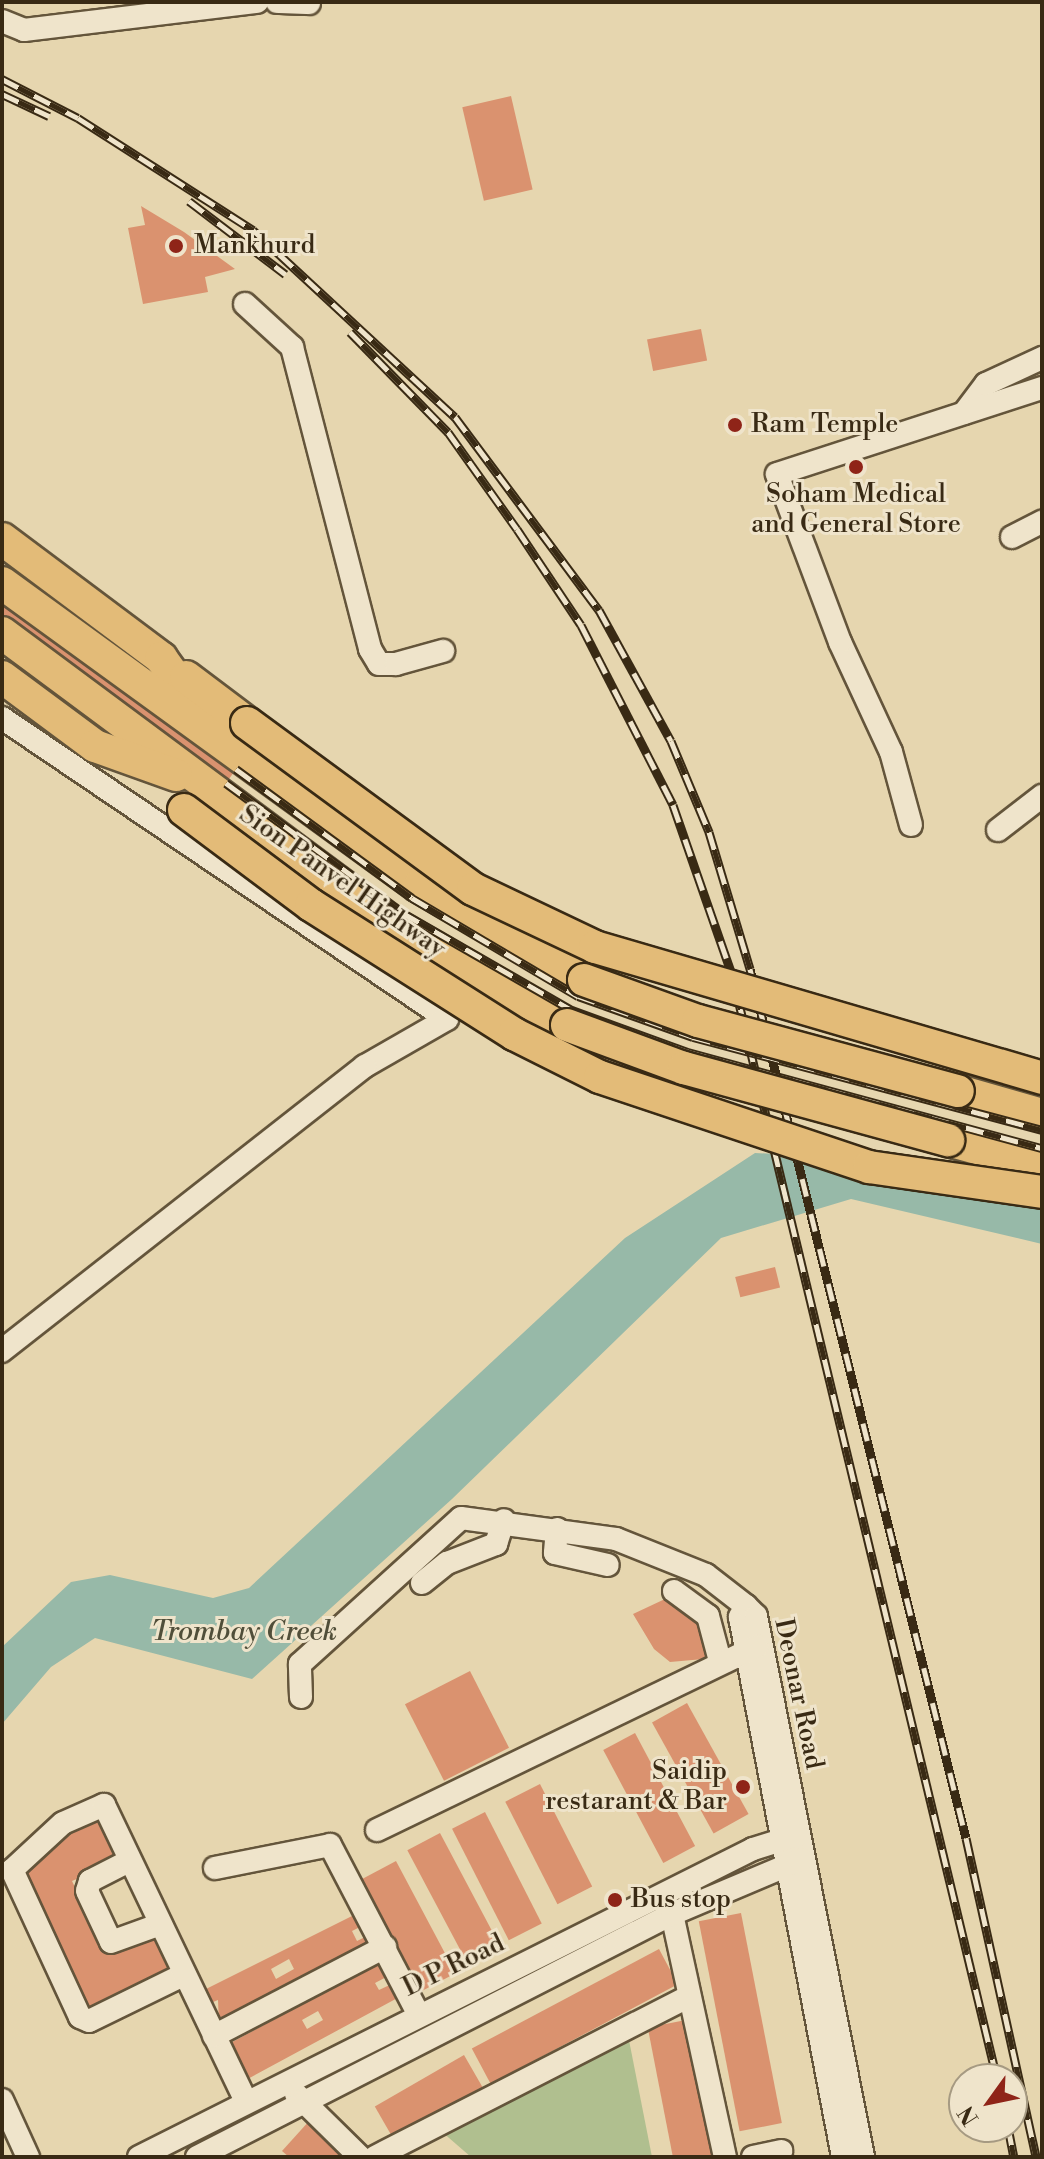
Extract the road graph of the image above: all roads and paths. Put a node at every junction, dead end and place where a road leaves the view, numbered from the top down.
1 (257, 2) edge
2 (277, 2) edge
3 (309, 3) edge
4 (2, 21) edge
5 (245, 304) dead end
6 (1042, 358) edge
7 (1042, 388) edge
8 (964, 413) junction
9 (1042, 522) edge
10 (1012, 537) dead end
11 (2, 539) edge
12 (2, 583) edge
13 (2, 633) edge
14 (443, 651) dead end
15 (161, 658) junction
16 (2, 677) edge
17 (2, 718) edge
18 (225, 747) junction
19 (1042, 796) edge
20 (193, 797) junction
21 (911, 825) dead end
22 (998, 830) dead end
23 (1042, 1078) edge
24 (1042, 1115) edge
25 (1042, 1166) edge
26 (1042, 1192) edge
27 (2, 1351) edge
28 (504, 1520) junction
29 (557, 1529) junction
30 (608, 1565) dead end
31 (422, 1583) dead end
32 (674, 1591) dead end
33 (754, 1647) junction
34 (720, 1661) junction
35 (301, 1697) dead end
36 (377, 1830) dead end
37 (789, 1837) junction
38 (129, 1861) junction
39 (794, 1861) junction
40 (215, 1868) dead end
41 (672, 1914) junction
42 (158, 1925) junction
43 (385, 1947) junction
44 (181, 1976) junction
45 (689, 1996) junction
46 (419, 2015) junction
47 (214, 2036) junction
48 (289, 2080) junction
49 (2, 2100) edge
50 (246, 2101) junction
51 (300, 2103) junction
52 (781, 2151) dead end
53 (28, 2157) edge
54 (139, 2157) edge
55 (197, 2157) edge
56 (360, 2157) edge
57 (375, 2157) edge
58 (725, 2157) edge
59 (753, 2157) edge
60 (843, 2157) edge
61 (863, 2157) edge

1 - 4 street
2 - 3 street
5 - 14 street
6 - 8 street
7 - 8 street
8 - 21 street
9 - 10 street
11 - 15 highway
12 - 18 highway, Sion Panvel Highway
13 - 20 highway
15 - 18 highway
15 - 23 highway, bridge
16 - 20 highway
17 - 27 street
18 - 24 highway, Sion Panvel Highway, bridge
19 - 22 street
20 - 25 highway, Sion Panvel Highway, bridge
20 - 26 highway, bridge
28 - 29 street
28 - 31 street
28 - 35 street
29 - 30 street
29 - 33 street, Deonar Road
32 - 34 street
33 - 34 street
33 - 37 street, Deonar Road
34 - 36 street
37 - 39 street, Deonar Road
37 - 46 street, D P Road
38 - 42 street
38 - 42 street
38 - 44 street
39 - 41 street, D P Road
39 - 60 street, Deonar Road
39 - 61 street, Deonar Road
40 - 43 street
41 - 45 street
41 - 51 street, D P Road
42 - 44 street
43 - 46 street
43 - 47 street
44 - 47 street
45 - 57 street
45 - 58 street
46 - 48 street, D P Road
47 - 50 street
48 - 50 street, D P Road
48 - 51 street
49 - 53 street
50 - 54 street, D P Road
51 - 55 street, D P Road
51 - 56 street
52 - 59 street

